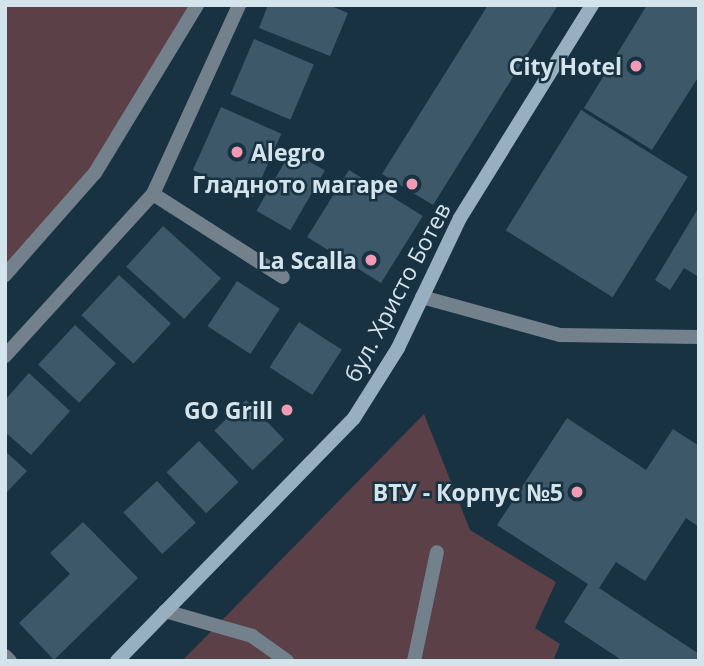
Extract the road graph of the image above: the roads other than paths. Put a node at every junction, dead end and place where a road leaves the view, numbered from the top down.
1 (197, 5) edge
2 (239, 5) edge
3 (592, 5) edge
4 (153, 194) junction
5 (5, 275) edge
6 (283, 277) dead end
7 (422, 298) junction
8 (699, 337) edge
9 (5, 356) edge
10 (437, 552) dead end
11 (165, 611) junction
12 (5, 656) edge
13 (10, 661) edge
14 (117, 661) edge
15 (287, 661) edge
16 (414, 661) edge

1 - 5 street
2 - 4 street
3 - 7 main road, бул. Христо Ботев
4 - 6 street
4 - 9 street
7 - 8 street
7 - 11 main road, бул. Христо Ботев
10 - 16 street
11 - 14 main road, бул. Христо Ботев
11 - 15 street
12 - 13 street

